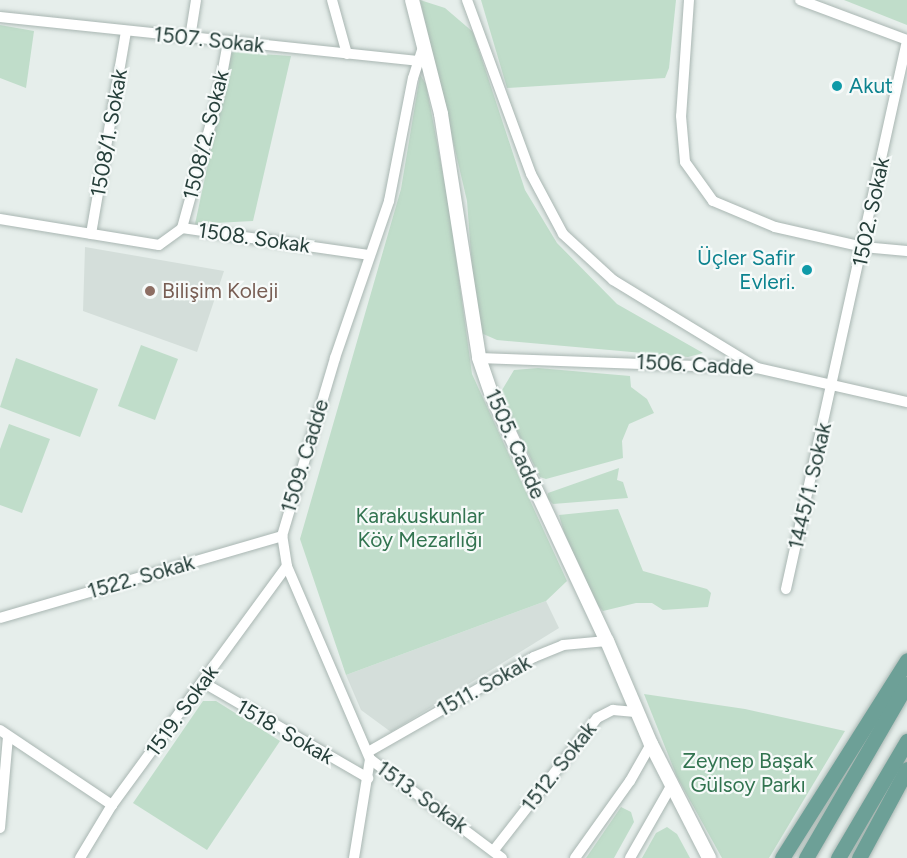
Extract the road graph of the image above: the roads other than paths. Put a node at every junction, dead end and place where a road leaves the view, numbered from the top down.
1 (196, 0) edge
2 (332, 0) edge
3 (412, 0) edge
4 (467, 0) edge
5 (689, 0) edge
6 (800, 0) edge
7 (0, 17) edge
8 (126, 31) junction
9 (190, 38) junction
10 (907, 41) edge
11 (228, 42) junction
12 (347, 54) junction
13 (420, 55) junction
14 (0, 219) edge
15 (182, 228) junction
16 (91, 234) junction
17 (863, 247) junction
18 (907, 251) edge
19 (370, 255) junction
20 (479, 358) junction
21 (757, 368) junction
22 (833, 384) junction
23 (907, 402) edge
24 (282, 536) junction
25 (287, 566) junction
26 (786, 589) dead end
27 (0, 618) edge
28 (607, 641) junction
29 (907, 660) edge
30 (204, 683) junction
31 (907, 684) edge
32 (638, 712) junction
33 (4, 733) edge
34 (907, 741) edge
35 (651, 744) junction
36 (369, 755) junction
37 (907, 769) edge
38 (368, 778) junction
39 (670, 786) junction
40 (112, 805) junction
41 (0, 828) edge
42 (494, 850) junction
43 (80, 858) edge
44 (354, 858) edge
45 (502, 858) edge
46 (575, 858) edge
47 (630, 858) edge
48 (709, 858) edge
49 (782, 858) edge
50 (807, 858) edge
51 (838, 858) edge
52 (859, 858) edge

1 - 9 street
2 - 12 street
3 - 13 street, 1505. Cadde
4 - 21 street
5 - 17 street
6 - 10 street
7 - 8 street, 1507. Sokak
8 - 9 street, 1507. Sokak
8 - 16 street, 1508/1. Sokak
9 - 11 street, 1507. Sokak
10 - 17 street, 1502. Sokak
11 - 12 street, 1507. Sokak
11 - 15 street, 1508/2. Sokak
12 - 13 street, 1507. Sokak
13 - 19 street, 1509. Cadde
13 - 20 street, 1505. Cadde
14 - 16 street, 1508. Sokak
15 - 16 street, 1508. Sokak
15 - 19 street, 1508. Sokak
17 - 18 street
17 - 22 street, 1502. Sokak
19 - 24 street, 1509. Cadde
20 - 21 street, 1506. Cadde
20 - 28 street, 1505. Cadde
21 - 22 street, 1506. Cadde
22 - 23 street, 1506. Cadde
22 - 26 street, 1445/1. Sokak
24 - 25 street, 1509. Cadde
24 - 27 street, 1522. Sokak
25 - 30 street, 1519. Sokak
25 - 36 street, 1509. Cadde
28 - 32 street, 1505. Cadde
28 - 36 street, 1511. Sokak
29 - 49 main road
30 - 38 street, 1518. Sokak
30 - 40 street, 1519. Sokak
31 - 50 main road
32 - 35 street, 1505. Cadde
32 - 42 street, 1512. Sokak
33 - 40 street
33 - 41 street
34 - 51 main road
35 - 39 street, 1505. Cadde
35 - 46 street
36 - 38 street, 1509. Cadde
36 - 42 street, 1513. Sokak
37 - 52 main road
38 - 44 street, 1509. Cadde
39 - 47 street
39 - 48 street, 1505. Cadde
40 - 43 street, 1519. Sokak
42 - 45 street, 1513. Sokak

